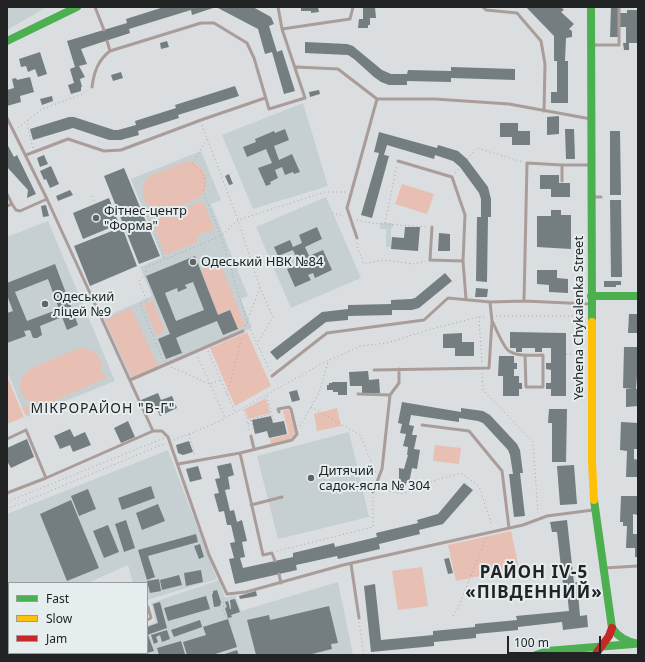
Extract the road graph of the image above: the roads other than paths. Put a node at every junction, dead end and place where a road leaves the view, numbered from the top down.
1 (77, 7) edge
2 (95, 7) edge
3 (278, 7) edge
4 (353, 7) edge
5 (483, 7) edge
6 (591, 7) edge
7 (620, 7) edge
8 (282, 29) junction
9 (104, 30) dead end
10 (107, 40) dead end
11 (7, 41) edge
12 (591, 45) junction
13 (110, 51) junction
14 (296, 67) junction
15 (92, 87) road end
16 (266, 98) junction
17 (376, 99) junction
18 (544, 111) junction
19 (7, 118) edge
20 (591, 119) junction
21 (26, 155) junction
22 (398, 161) road end
23 (562, 165) junction
24 (591, 165) junction
25 (562, 181) dead end
26 (7, 194) edge
27 (591, 197) junction
28 (601, 197) dead end
29 (47, 199) junction
30 (12, 204) junction
31 (7, 206) edge
32 (432, 227) road end
33 (357, 238) road end
34 (463, 262) junction
35 (638, 296) edge
36 (466, 299) junction
37 (591, 300) junction
38 (524, 301) junction
39 (490, 302) junction
40 (492, 321) junction
41 (243, 331) road end
42 (525, 355) junction
43 (399, 369) junction
44 (374, 370) dead end
45 (272, 376) road end
46 (130, 380) junction
47 (358, 394) dead end
48 (390, 394) junction
49 (279, 412) dead end
50 (422, 425) dead end
51 (153, 431) junction
52 (252, 435) road end
53 (7, 439) edge
54 (254, 449) junction
55 (240, 453) junction
56 (178, 464) junction
57 (46, 478) junction
58 (374, 492) road end
59 (7, 493) edge
60 (282, 497) dead end
61 (251, 505) junction
62 (594, 510) junction
63 (509, 528) junction
64 (275, 561) dead end
65 (351, 564) junction
66 (638, 566) edge
67 (603, 568) junction
68 (279, 574) dead end
69 (281, 583) junction
70 (148, 607) edge
71 (359, 618) road end
72 (148, 620) edge
73 (612, 628) junction
74 (638, 644) edge
75 (597, 651) edge
76 (536, 655) edge

1 - 11 main road
2 - 9 lane
3 - 8 lane
4 - 8 lane
5 - 18 lane
6 - 12 main road, Yevhena Chykalenka Street
7 - 12 lane
8 - 14 lane
10 - 13 lane
12 - 20 main road, Yevhena Chykalenka Street
13 - 15 lane
13 - 16 lane
14 - 16 lane
14 - 17 lane
16 - 21 lane
17 - 18 lane
17 - 33 lane
18 - 20 lane
19 - 21 lane
20 - 24 main road, Yevhena Chykalenka Street
21 - 29 lane
22 - 34 lane
23 - 24 lane
23 - 25 lane
23 - 38 lane
24 - 27 main road, Yevhena Chykalenka Street
26 - 30 lane
27 - 28 lane
27 - 37 main road, Yevhena Chykalenka Street
29 - 30 lane
29 - 46 lane
30 - 31 lane
32 - 34 lane
34 - 36 lane
35 - 37 main road
36 - 39 lane
36 - 45 lane
37 - 38 lane
37 - 62 main road, Yevhena Chykalenka Street
38 - 39 lane
39 - 40 lane
40 - 42 lane
40 - 43 lane
41 - 46 lane
42 - 42 lane
43 - 44 lane
43 - 48 lane
46 - 51 lane
47 - 48 lane
48 - 58 lane
49 - 54 lane
50 - 63 lane
51 - 56 lane
51 - 57 lane
52 - 54 lane
53 - 57 lane
54 - 55 lane
55 - 56 lane
55 - 61 lane
56 - 69 lane
57 - 59 lane
60 - 61 lane
61 - 64 lane
62 - 63 lane
62 - 67 main road, Yevhena Chykalenka Street
63 - 65 lane
65 - 69 lane
65 - 71 lane
66 - 67 lane
67 - 73 main road, Yevhena Chykalenka Street
68 - 69 lane
70 - 72 lane
73 - 74 main road
73 - 75 main road
74 - 75 main road
75 - 76 main road

